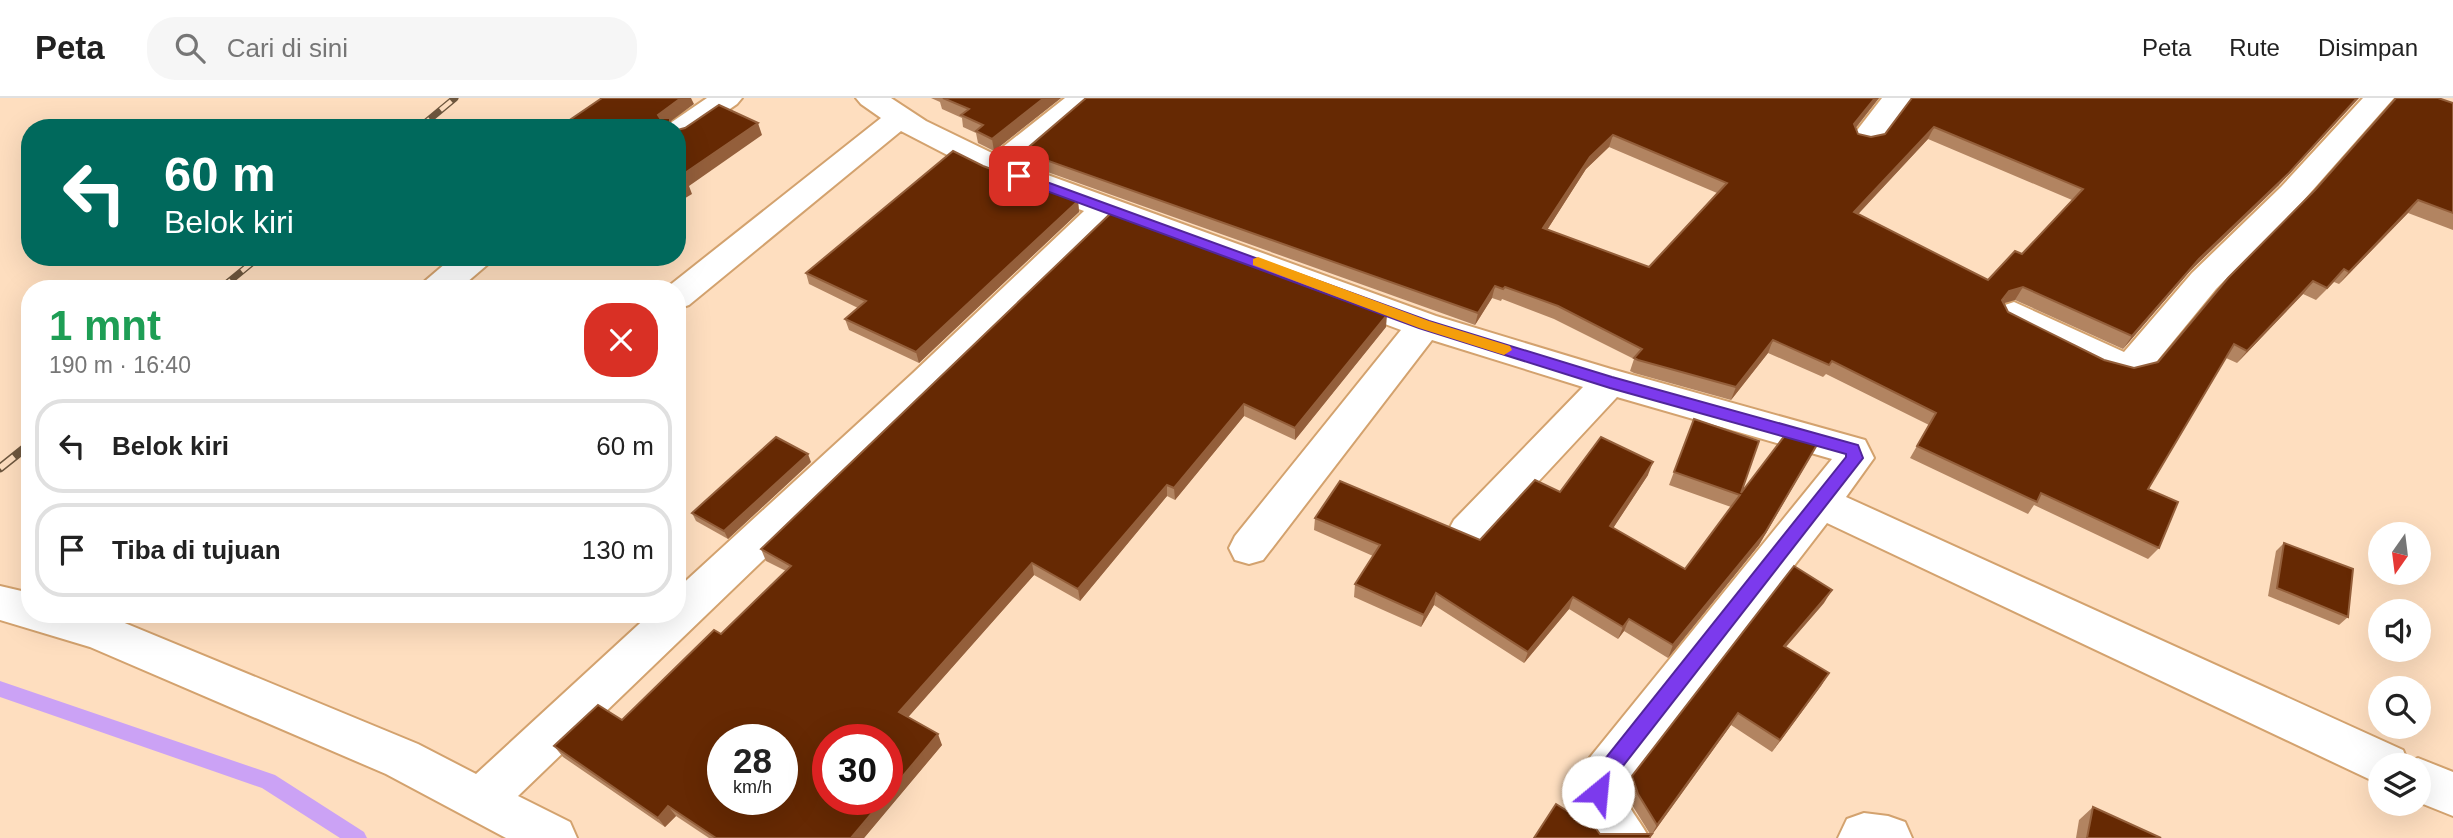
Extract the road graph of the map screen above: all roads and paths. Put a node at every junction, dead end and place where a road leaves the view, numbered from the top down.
1 (727, 98) edge
2 (1083, 98) edge
3 (1897, 98) edge
4 (2379, 98) edge
5 (886, 108) edge
6 (686, 126) edge
7 (1866, 138) edge
8 (997, 169) junction
9 (1106, 208) junction
10 (464, 266) edge
11 (448, 280) edge
12 (686, 288) edge
13 (2014, 314) edge
14 (1424, 325) junction
15 (1610, 382) junction
16 (1820, 502) junction
17 (1468, 531) dead end
18 (1249, 548) dead end
19 (0, 603) edge
20 (686, 607) edge
21 (21, 609) edge
22 (67, 623) edge
23 (669, 623) edge
24 (2368, 756) edge
25 (2431, 785) edge
26 (2453, 795) edge
27 (482, 799) junction
28 (554, 838) edge
29 (1625, 838) edge
30 (1862, 838) edge
31 (1888, 838) edge

1 - 6 street
2 - 8 street
3 - 7 street
4 - 13 street
5 - 8 street
5 - 12 street
8 - 9 street
9 - 14 street
9 - 20 street
10 - 11 street
14 - 15 street
14 - 18 street
15 - 16 street
15 - 17 street
16 - 24 street
16 - 29 street
19 - 21 street
22 - 27 street
23 - 27 street
25 - 26 street
27 - 28 street
30 - 31 street

